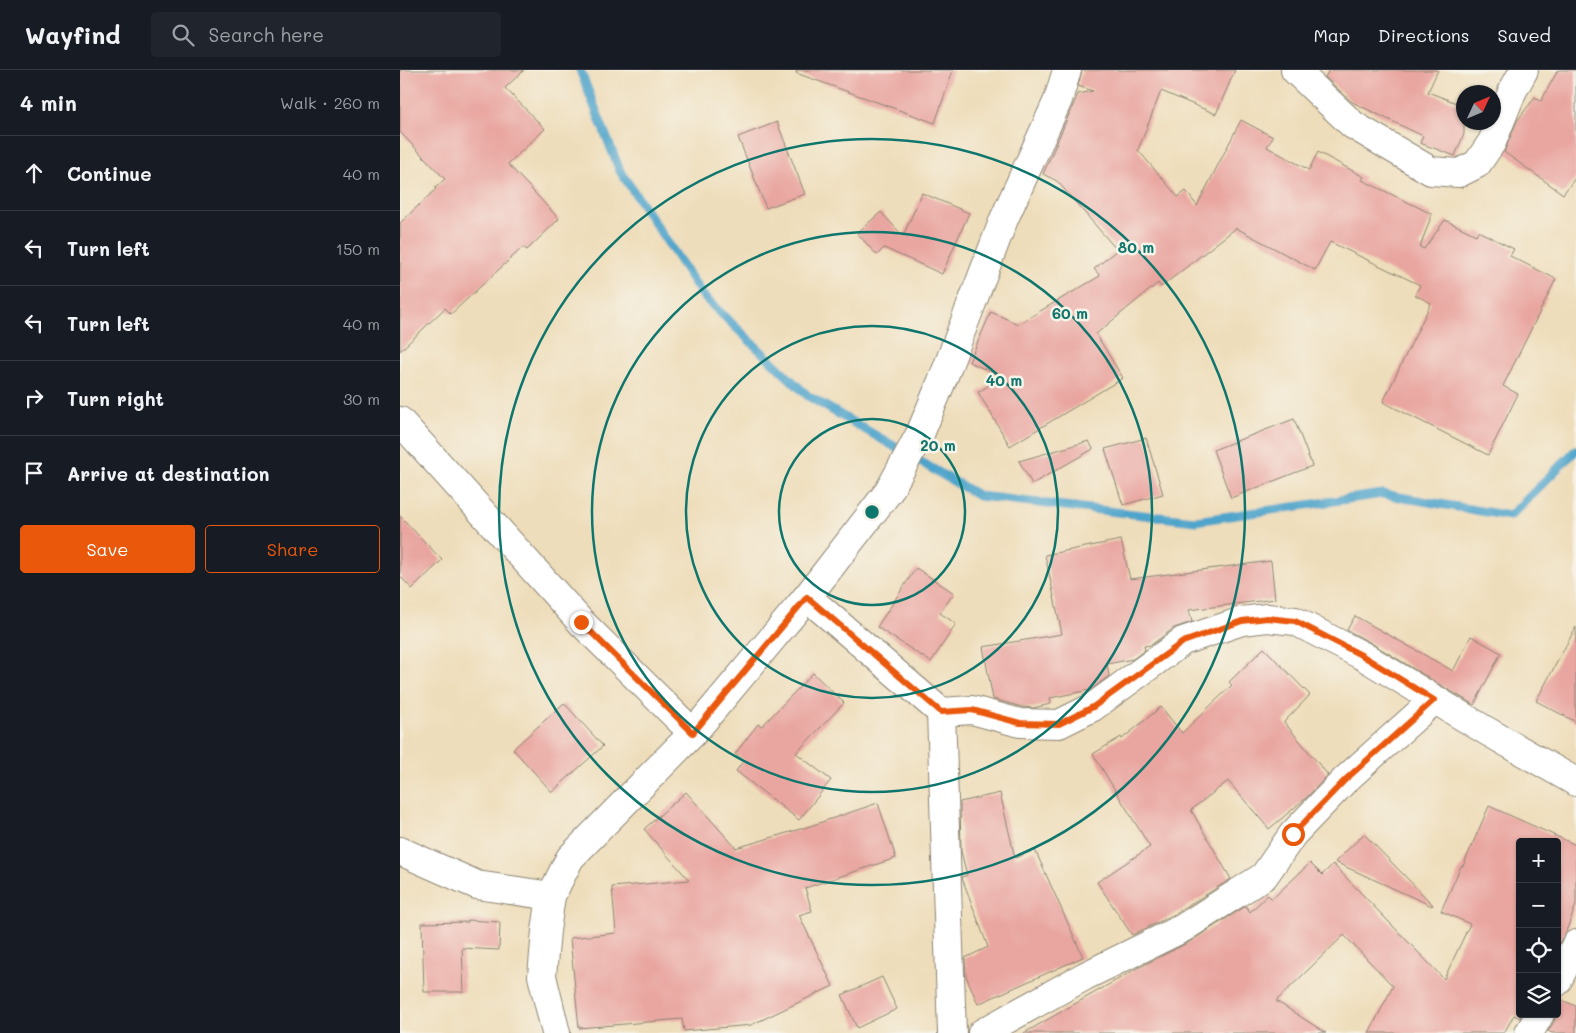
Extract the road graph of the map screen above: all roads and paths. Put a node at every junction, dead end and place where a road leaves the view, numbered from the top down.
1 (1067, 70) edge
2 (1295, 70) edge
3 (1524, 70) edge
4 (400, 421) edge
5 (807, 597) junction
6 (1434, 700) junction
7 (941, 712) junction
8 (693, 733) junction
9 (1576, 782) edge
10 (400, 851) edge
11 (551, 896) junction
12 (1576, 944) edge
13 (1561, 974) edge
14 (1538, 1018) edge
15 (556, 1033) edge
16 (952, 1033) edge
17 (982, 1033) edge
18 (1529, 1033) edge

1 - 5 street
2 - 3 street
4 - 8 street
5 - 7 street
5 - 8 street
6 - 7 street
6 - 9 street
6 - 17 street
7 - 16 street
8 - 11 street
10 - 11 street
11 - 15 street
12 - 13 street
14 - 18 street

